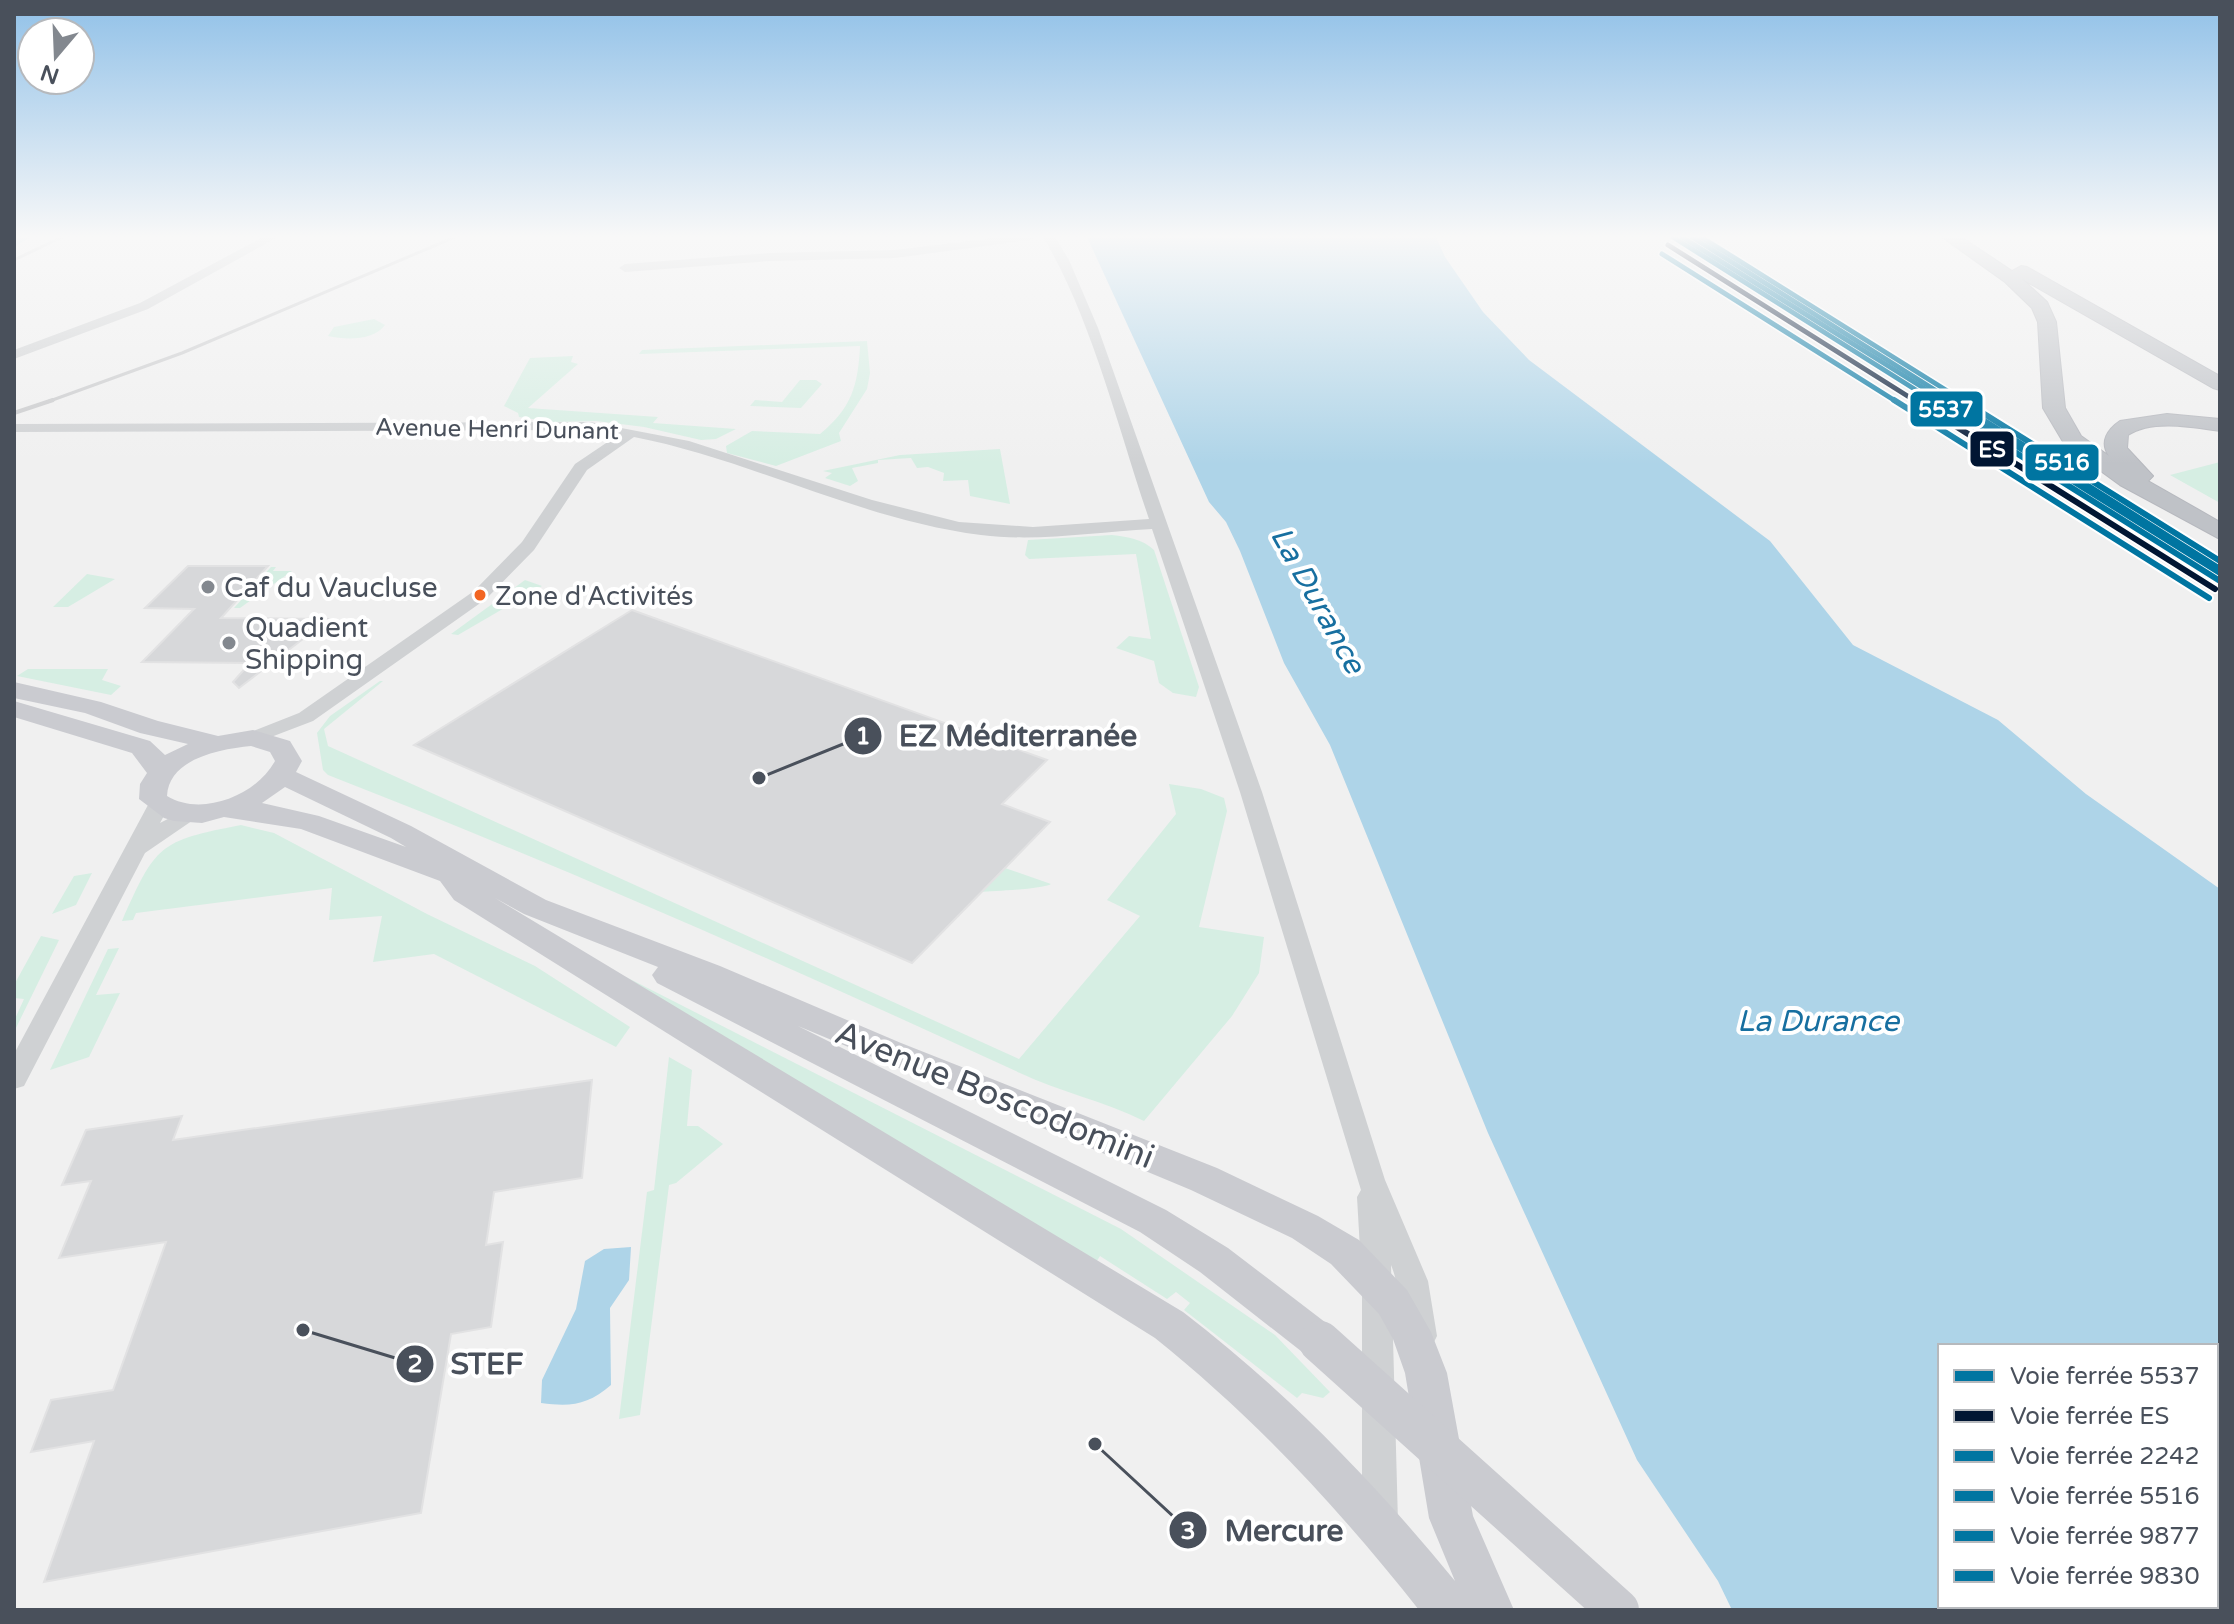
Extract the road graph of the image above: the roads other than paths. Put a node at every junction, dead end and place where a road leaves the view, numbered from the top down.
1 (126, 313) edge
2 (1083, 313) edge
3 (2043, 313) edge
4 (2095, 313) edge
5 (2125, 313) edge
6 (14, 355) edge
7 (2220, 366) edge
8 (2220, 384) edge
9 (2220, 425) edge
10 (14, 428) edge
11 (632, 432) junction
12 (2220, 523) edge
13 (1159, 524) junction
14 (2220, 532) edge
15 (14, 690) edge
16 (14, 709) edge
17 (306, 717) junction
18 (253, 738) junction
19 (215, 743) junction
20 (282, 746) junction
21 (161, 773) junction
22 (283, 776) junction
23 (159, 805) junction
24 (225, 809) junction
25 (191, 814) junction
26 (133, 851) junction
27 (451, 875) junction
28 (535, 907) junction
29 (14, 1079) edge
30 (1371, 1180) junction
31 (1377, 1284) junction
32 (1426, 1373) junction
33 (1380, 1523) junction
34 (1449, 1610) edge
35 (1491, 1610) edge
36 (1618, 1610) edge

1 - 6 street
2 - 13 street
3 - 14 highway
4 - 8 highway
5 - 7 highway
9 - 12 highway
10 - 11 street, Avenue Henri Dunant
11 - 13 street, Avenue Henri Dunant
11 - 17 street
13 - 30 street
15 - 19 main road
16 - 21 main road
17 - 18 street
17 - 20 street
18 - 19 main road
18 - 20 main road
19 - 21 main road
20 - 22 main road
21 - 23 main road
22 - 24 main road
22 - 28 main road, Avenue Boscodomini
23 - 25 main road
23 - 26 street
24 - 25 main road
24 - 27 main road
25 - 26 street
26 - 29 street
27 - 28 main road
27 - 33 main road
28 - 31 main road, Avenue Boscodomini
28 - 36 main road, bridge
30 - 31 street
30 - 32 street
31 - 32 main road, Avenue Boscodomini
31 - 33 street
32 - 35 main road, Avenue Boscodomini
33 - 34 main road

